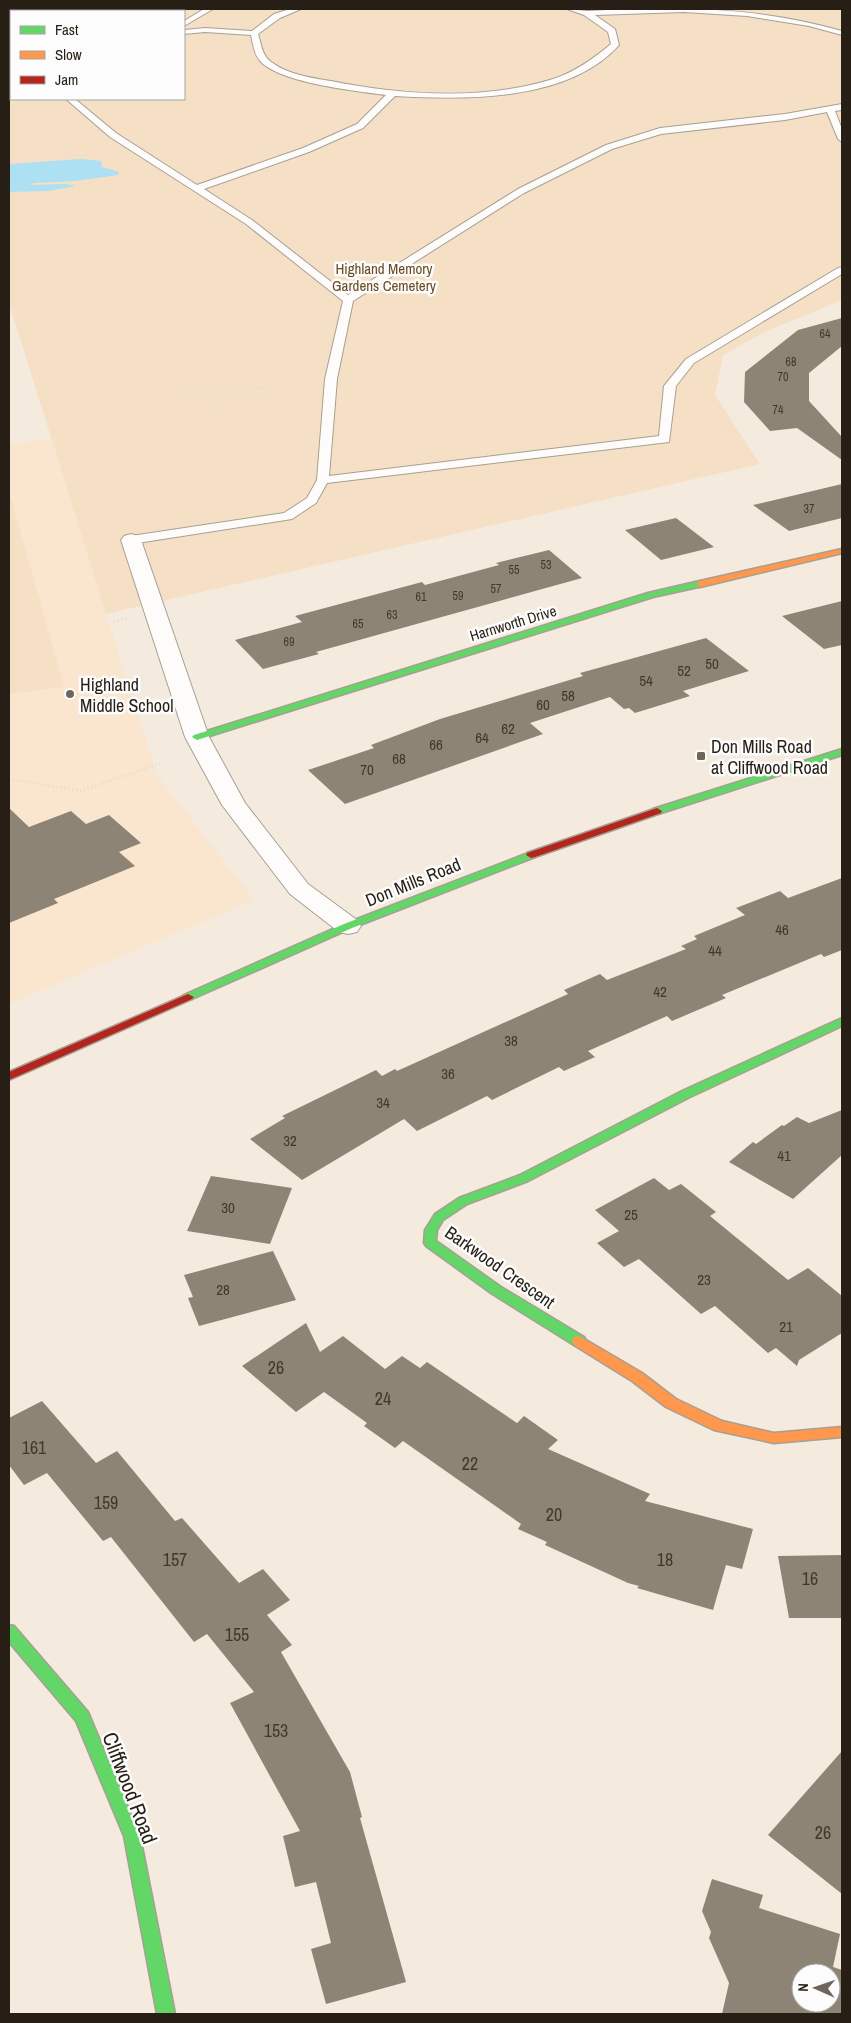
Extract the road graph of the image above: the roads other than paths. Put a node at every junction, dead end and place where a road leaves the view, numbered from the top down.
1 (209, 9) edge
2 (297, 9) edge
3 (571, 9) edge
4 (587, 14) junction
5 (185, 29) edge
6 (185, 30) edge
7 (842, 32) edge
8 (254, 33) junction
9 (392, 94) junction
10 (71, 100) edge
11 (842, 107) edge
12 (830, 109) junction
13 (842, 140) edge
14 (197, 188) junction
15 (842, 270) edge
16 (348, 300) junction
17 (323, 480) junction
18 (131, 540) joint
19 (842, 551) edge
20 (197, 737) junction
21 (842, 752) edge
22 (348, 926) junction
23 (842, 1022) edge
24 (9, 1076) edge
25 (842, 1432) edge
26 (9, 1631) edge
27 (166, 2014) edge

1 - 5 lane
2 - 8 lane
3 - 4 lane
4 - 7 lane
4 - 9 lane
6 - 8 lane
8 - 9 lane
9 - 14 lane
10 - 14 lane
11 - 12 lane
12 - 13 lane
12 - 16 lane
14 - 16 lane
15 - 17 lane
16 - 17 lane
17 - 18 lane
18 - 20 street
19 - 20 street, Harnworth Drive
20 - 22 street
21 - 22 street, Don Mills Road
22 - 24 street, Don Mills Road
23 - 25 street, Barkwood Crescent
26 - 27 street, Cliffwood Road

